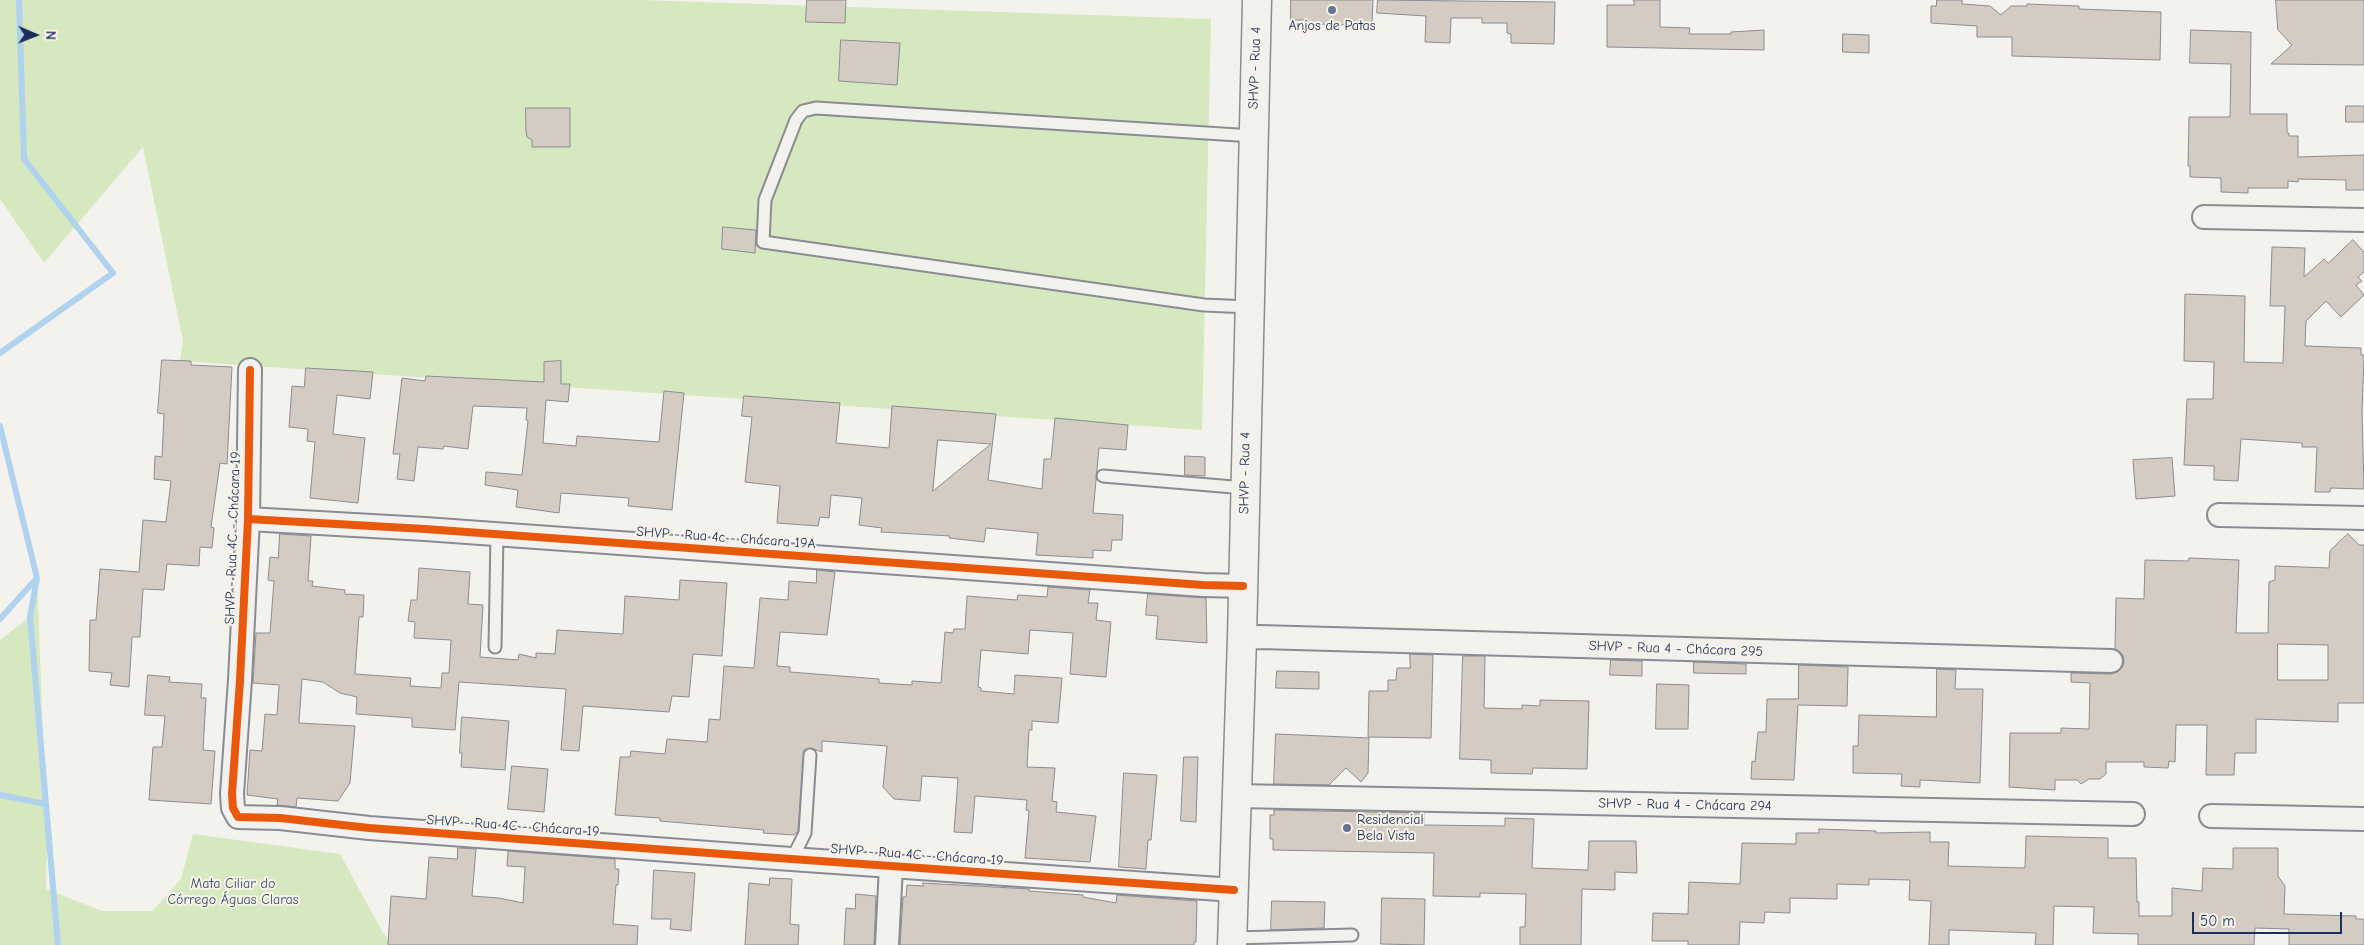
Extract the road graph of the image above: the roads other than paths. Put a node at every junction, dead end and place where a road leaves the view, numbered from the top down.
1 (1257, 0) edge
2 (1253, 136) junction
3 (2204, 217) dead end
4 (2364, 220) edge
5 (1249, 307) junction
6 (250, 370) dead end
7 (1103, 476) dead end
8 (1245, 488) junction
9 (2219, 515) dead end
10 (2364, 518) edge
11 (248, 519) junction
12 (497, 534) junction
13 (1243, 586) junction
14 (1242, 638) junction
15 (495, 647) dead end
16 (2110, 661) dead end
17 (810, 755) dead end
18 (1237, 796) junction
19 (2134, 814) dead end
20 (2211, 816) dead end
21 (2364, 819) edge
22 (792, 859) junction
23 (891, 866) junction
24 (1234, 890) junction
25 (1352, 935) dead end
26 (1232, 942) edge
27 (887, 945) edge

1 - 2 street, SHVP - Rua 4
2 - 5 street, SHVP - Rua 4
2 - 5 lane
3 - 4 street
5 - 8 street, SHVP - Rua 4
6 - 11 street, SHVP - Rua 4C - Chácara 19
7 - 8 lane
8 - 13 street, SHVP - Rua 4
9 - 10 street
11 - 12 street, SHVP - Rua 4c - Chácara 19A
11 - 22 street, SHVP - Rua 4C - Chácara 19
12 - 13 street, SHVP - Rua 4c - Chácara 19A
12 - 15 lane
13 - 14 street, SHVP - Rua 4
14 - 16 street, SHVP - Rua 4 - Chácara 295
14 - 18 street, SHVP - Rua 4
17 - 22 lane
18 - 19 street, SHVP - Rua 4 - Chácara 294
18 - 24 street, SHVP - Rua 4
20 - 21 street
22 - 23 street, SHVP - Rua 4C - Chácara 19
23 - 24 street, SHVP - Rua 4C - Chácara 19
23 - 27 street
24 - 26 street, SHVP - Rua 4
25 - 26 lane

